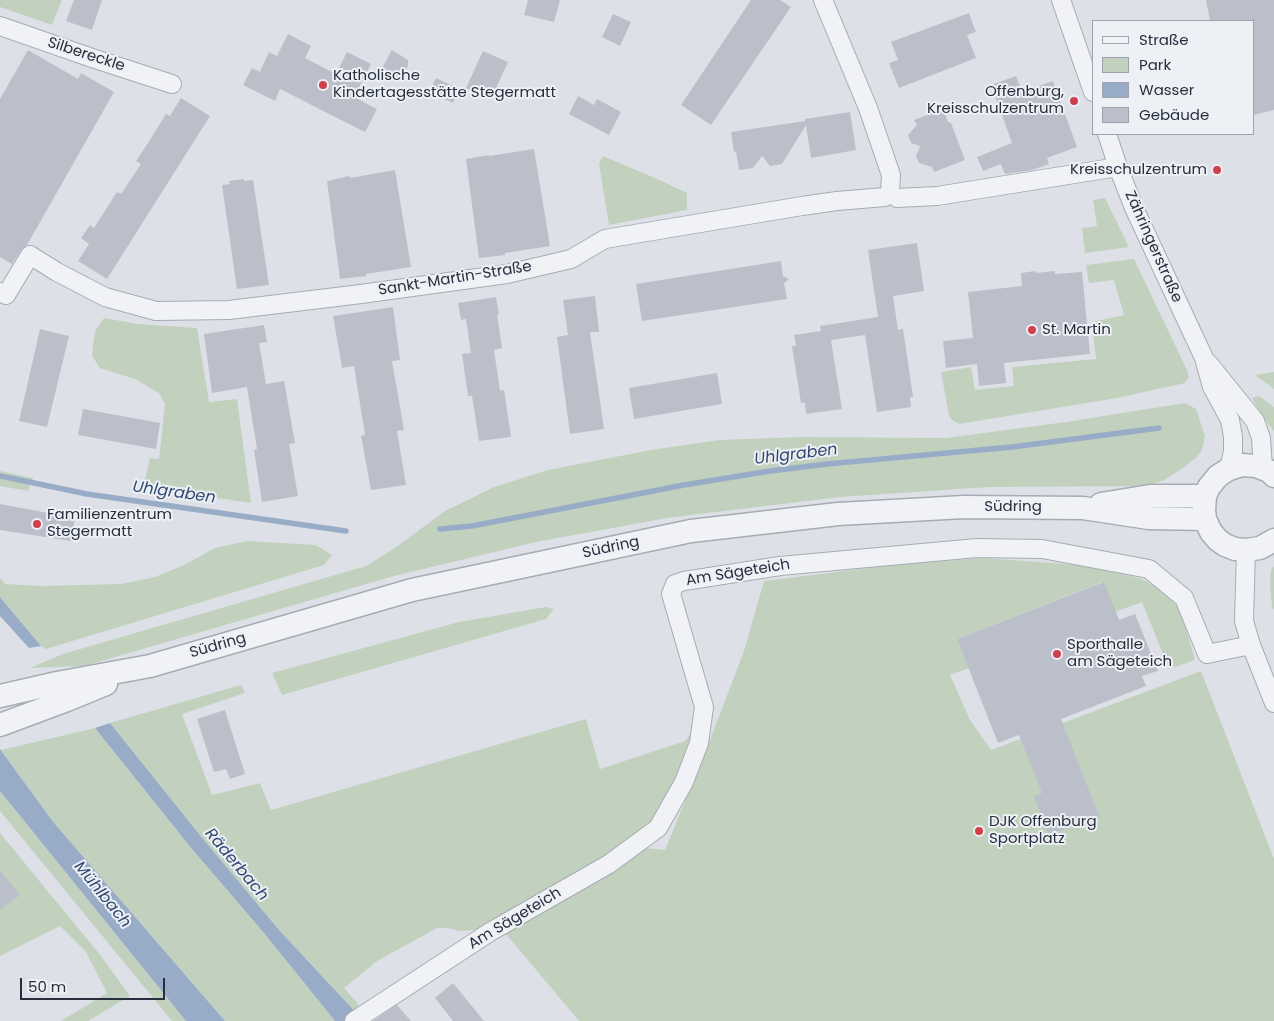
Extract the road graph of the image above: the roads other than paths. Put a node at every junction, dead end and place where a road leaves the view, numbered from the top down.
1 (823, 0) edge
2 (1061, 0) edge
3 (0, 26) edge
4 (172, 84) dead end
5 (1092, 89) edge
6 (1107, 135) edge
7 (1118, 167) junction
8 (890, 196) junction
9 (3, 294) edge
10 (1204, 358) junction
11 (1229, 468) junction
12 (1268, 472) edge
13 (1205, 496) junction
14 (1083, 508) junction
15 (1205, 519) junction
16 (1274, 540) edge
17 (1246, 550) junction
18 (1251, 645) junction
19 (150, 666) junction
20 (0, 696) edge
21 (1274, 703) edge
22 (0, 725) edge
23 (360, 1017) edge

1 - 8 street
2 - 5 street
3 - 4 street, Silbereckle
6 - 7 street, Zähringerstraße
7 - 8 street, Sankt-Martin-Straße
7 - 10 street, Zähringerstraße
8 - 9 street, Sankt-Martin-Straße
10 - 11 street, Zähringerstraße
10 - 12 street, Zähringerstraße
11 - 12 street
11 - 13 street
13 - 14 street, Südring
13 - 15 street
14 - 15 street, Südring
14 - 19 street, Südring
15 - 17 street
16 - 17 street
17 - 18 street
18 - 21 street
18 - 23 street, Am Sägeteich
19 - 20 street, Südring
19 - 22 street, Südring

